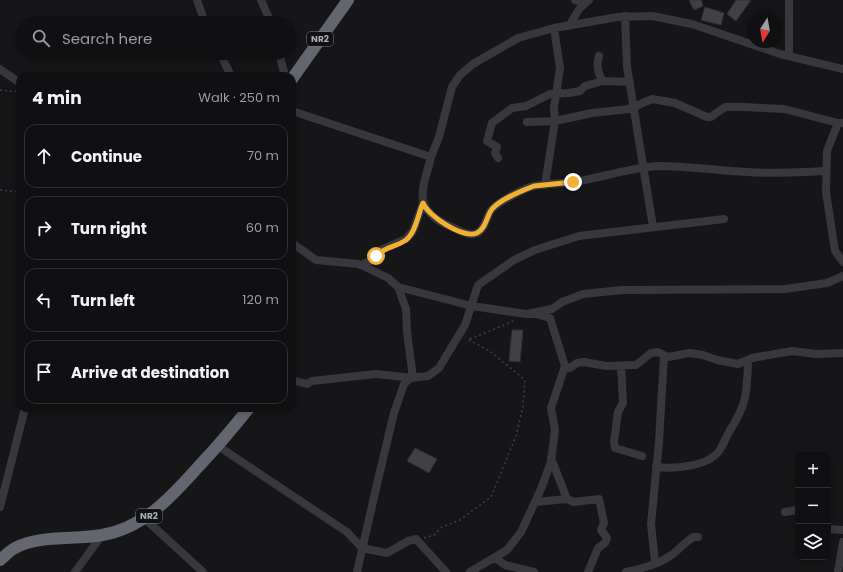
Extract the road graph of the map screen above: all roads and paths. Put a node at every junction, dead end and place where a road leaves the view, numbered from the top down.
1 (197, 0) edge
2 (261, 0) edge
3 (348, 0) edge
4 (575, 0) edge
5 (789, 0) edge
6 (587, 2) edge
7 (203, 16) edge
8 (268, 16) edge
9 (625, 16) junction
10 (569, 26) junction
11 (554, 28) junction
12 (599, 56) dead end
13 (789, 56) junction
14 (223, 60) edge
15 (280, 60) edge
16 (843, 68) edge
17 (0, 69) edge
18 (228, 72) edge
19 (284, 72) edge
20 (296, 73) edge
21 (16, 80) edge
22 (603, 81) junction
23 (630, 82) junction
24 (0, 90) edge
25 (16, 92) edge
26 (556, 95) junction
27 (634, 107) junction
28 (296, 112) edge
29 (555, 121) junction
30 (527, 122) dead end
31 (840, 123) edge
32 (431, 157) junction
33 (498, 158) dead end
34 (643, 168) junction
35 (826, 171) junction
36 (545, 185) junction
37 (0, 190) edge
38 (16, 192) edge
39 (423, 203) junction
40 (724, 219) dead end
41 (653, 227) junction
42 (296, 246) edge
43 (843, 262) edge
44 (361, 265) junction
45 (843, 276) edge
46 (398, 286) junction
47 (472, 306) junction
48 (556, 306) junction
49 (528, 313) junction
50 (550, 320) junction
51 (459, 336) junction
52 (470, 339) junction
53 (843, 354) edge
54 (664, 356) junction
55 (748, 360) junction
56 (566, 366) junction
57 (622, 366) junction
58 (413, 378) junction
59 (296, 381) edge
60 (24, 412) edge
61 (246, 412) edge
62 (218, 446) junction
63 (642, 456) dead end
64 (551, 458) junction
65 (656, 467) junction
66 (567, 499) junction
67 (535, 502) junction
68 (0, 507) edge
69 (795, 510) edge
70 (785, 512) dead end
71 (144, 518) junction
72 (831, 529) edge
73 (843, 530) edge
74 (102, 535) junction
75 (698, 537) dead end
76 (419, 541) junction
77 (843, 542) edge
78 (362, 548) junction
79 (3, 555) edge
80 (495, 558) junction
81 (655, 562) junction
82 (75, 572) edge
83 (203, 572) edge
84 (358, 572) edge
85 (446, 572) edge
86 (470, 572) edge
87 (534, 572) edge
88 (588, 572) edge
89 (626, 572) edge
90 (838, 572) edge

1 - 7 street
2 - 8 street
3 - 20 highway, NR2
4 - 6 street
5 - 13 street
6 - 10 street
9 - 10 street
9 - 13 street
9 - 23 street
10 - 11 street
11 - 26 street
11 - 32 street
12 - 22 street
13 - 16 street
14 - 18 street
15 - 19 street
17 - 21 street
22 - 23 street
22 - 26 street
23 - 27 street
24 - 25 path
26 - 29 street
26 - 33 street
27 - 29 street
27 - 31 street
27 - 34 street
28 - 32 street
29 - 30 street
29 - 36 street
31 - 35 street
32 - 39 street
34 - 35 street
34 - 36 street
34 - 41 street
35 - 43 street
36 - 39 street
37 - 38 path
39 - 44 street
40 - 41 street
41 - 47 street
42 - 44 street
44 - 46 street
45 - 48 street
46 - 47 street
46 - 58 street
47 - 49 street
47 - 51 street
48 - 49 street
48 - 50 street
49 - 50 street
49 - 52 path
50 - 56 street
51 - 52 path
51 - 58 street
52 - 76 path
53 - 55 street
54 - 55 street
54 - 57 street
54 - 65 street
55 - 65 street
56 - 57 street
56 - 64 street
57 - 63 street
58 - 59 street
58 - 78 street
60 - 68 street
61 - 62 highway, NR2
62 - 71 highway, NR2
62 - 78 street
64 - 66 street
64 - 67 street
65 - 81 street
66 - 67 street
66 - 88 street
67 - 80 street
69 - 70 street
71 - 74 highway, NR2
71 - 83 street
72 - 73 street
74 - 79 highway, NR2
74 - 82 street
75 - 81 street
76 - 78 street
76 - 85 street
77 - 90 street
78 - 84 street
80 - 86 street
80 - 87 street
81 - 89 street

